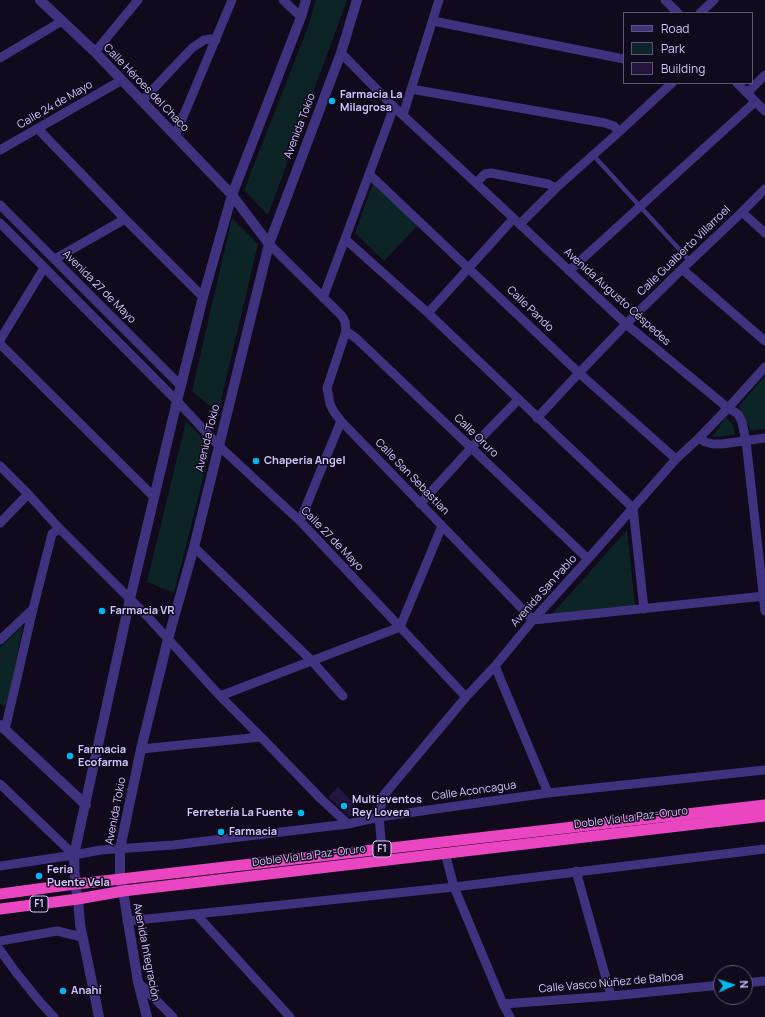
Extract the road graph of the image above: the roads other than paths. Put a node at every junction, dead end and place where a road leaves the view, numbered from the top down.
1 (40, 0) edge
2 (138, 0) edge
3 (232, 0) edge
4 (283, 0) edge
5 (306, 0) edge
6 (357, 0) edge
7 (439, 0) edge
8 (665, 0) edge
9 (714, 0) edge
10 (677, 12) edge
11 (701, 12) edge
12 (301, 17) junction
13 (433, 21) junction
14 (62, 22) junction
15 (216, 40) junction
16 (95, 52) junction
17 (341, 53) junction
18 (0, 58) edge
19 (623, 59) edge
20 (765, 75) edge
21 (122, 80) junction
22 (671, 84) edge
23 (738, 84) edge
24 (411, 90) junction
25 (747, 93) junction
26 (142, 101) junction
27 (755, 102) junction
28 (394, 107) junction
29 (765, 111) edge
30 (403, 115) junction
31 (38, 129) junction
32 (619, 132) junction
33 (175, 136) junction
34 (0, 150) edge
35 (593, 155) junction
36 (369, 174) junction
37 (476, 183) junction
38 (556, 188) junction
39 (765, 189) edge
40 (232, 194) junction
41 (0, 205) edge
42 (640, 206) junction
43 (742, 212) junction
44 (125, 219) junction
45 (516, 221) junction
46 (0, 222) edge
47 (765, 233) edge
48 (345, 239) junction
49 (269, 244) junction
50 (55, 259) junction
51 (690, 261) junction
52 (44, 268) junction
53 (469, 268) junction
54 (682, 268) junction
55 (568, 271) junction
56 (203, 297) junction
57 (323, 298) junction
58 (428, 313) junction
59 (626, 324) junction
60 (346, 331) junction
61 (0, 340) edge
62 (765, 341) edge
63 (0, 344) edge
64 (765, 367) edge
65 (579, 373) junction
66 (181, 386) junction
67 (518, 400) junction
68 (177, 401) junction
69 (728, 408) junction
70 (537, 418) junction
71 (341, 421) junction
72 (699, 438) junction
73 (765, 438) edge
74 (746, 440) junction
75 (219, 446) junction
76 (471, 448) junction
77 (676, 459) junction
78 (0, 466) edge
79 (28, 494) junction
80 (154, 497) junction
81 (420, 504) junction
82 (633, 508) junction
83 (300, 521) junction
84 (0, 523) edge
85 (442, 526) junction
86 (59, 528) junction
87 (194, 548) junction
88 (588, 559) junction
89 (764, 596) edge
90 (130, 599) junction
91 (33, 609) junction
92 (644, 609) junction
93 (765, 611) edge
94 (533, 620) junction
95 (400, 627) junction
96 (168, 639) junction
97 (0, 640) edge
98 (312, 661) junction
99 (495, 666) junction
100 (220, 696) junction
101 (343, 696) dead end
102 (466, 697) junction
103 (3, 727) edge
104 (261, 737) junction
105 (141, 749) junction
106 (765, 770) edge
107 (0, 784) edge
108 (548, 793) junction
109 (86, 805) junction
110 (765, 805) edge
111 (765, 816) edge
112 (378, 817) junction
113 (348, 824) junction
114 (120, 849) junction
115 (382, 849) junction
116 (765, 849) edge
117 (445, 853) junction
118 (74, 855) junction
119 (0, 866) edge
120 (576, 871) junction
121 (120, 879) junction
122 (75, 884) junction
123 (454, 886) junction
124 (123, 891) junction
125 (0, 894) edge
126 (78, 899) junction
127 (0, 909) edge
128 (196, 914) junction
129 (127, 921) junction
130 (82, 937) junction
131 (0, 941) edge
132 (0, 950) edge
133 (765, 981) edge
134 (138, 982) junction
135 (753, 982) edge
136 (713, 986) edge
137 (611, 996) junction
138 (503, 1004) junction
139 (54, 1017) edge
140 (99, 1017) edge
141 (147, 1017) edge
142 (173, 1017) edge
143 (290, 1017) edge
144 (510, 1017) edge

1 - 14 street, Calle Héroes del Chaco
2 - 16 street
3 - 15 street
4 - 12 street
5 - 12 street
6 - 17 street, Avenida Tokio
7 - 13 street
8 - 10 street
9 - 11 street
12 - 40 street
13 - 19 street
13 - 24 street
14 - 16 street, Calle Héroes del Chaco
14 - 18 street
15 - 26 street
15 - 33 street
16 - 21 street, Calle Héroes del Chaco
17 - 28 street, Avenida Augusto Céspedes
17 - 49 street, Avenida Tokio
20 - 25 street
21 - 26 street, Calle Héroes del Chaco
21 - 31 street, Calle 24 de Mayo
22 - 32 street
23 - 25 street
24 - 30 street
24 - 32 street
25 - 27 street
26 - 33 street, Calle Héroes del Chaco
27 - 29 street
27 - 42 street
28 - 30 street, Avenida Augusto Céspedes
28 - 36 street
30 - 37 street, Avenida Augusto Céspedes
31 - 34 street, Calle 24 de Mayo
31 - 44 street
32 - 35 street
33 - 40 street, Calle Héroes del Chaco
35 - 38 street
35 - 42 lane
36 - 48 street
36 - 53 street, Calle Pando
37 - 38 street
37 - 45 street, Avenida Augusto Céspedes
38 - 45 street
39 - 43 street, Calle Gualberto Villarroel
40 - 49 street, Calle Héroes del Chaco
40 - 56 street
41 - 50 street, Avenida 27 de Mayo
42 - 51 lane
42 - 55 street
43 - 47 street
43 - 51 street, Calle Gualberto Villarroel
44 - 50 street
44 - 56 street
45 - 53 street
45 - 55 street, Avenida Augusto Céspedes
46 - 52 street
48 - 57 street
48 - 58 street
49 - 57 street
49 - 75 street, Avenida Tokio
50 - 66 street, Avenida 27 de Mayo
51 - 54 street, Calle Gualberto Villarroel
52 - 61 street
52 - 68 street
53 - 58 street
53 - 65 street, Calle Pando
54 - 59 street, Calle Gualberto Villarroel
54 - 62 street
55 - 59 street, Avenida Augusto Céspedes
56 - 66 street
57 - 60 street
58 - 67 street
59 - 65 street, Calle Gualberto Villarroel
59 - 69 street, Avenida Augusto Céspedes
60 - 71 street, Calle San Sebastian
60 - 76 street, Calle Oruro
63 - 80 street
64 - 69 street, Avenida San Pablo
65 - 70 street, Calle Gualberto Villarroel
65 - 77 street, Calle Pando
66 - 68 street
67 - 70 street
67 - 76 street
68 - 75 street, Calle 27 de Mayo
68 - 80 street
69 - 72 street, Avenida San Pablo
69 - 74 street, Avenida Augusto Céspedes
70 - 82 street
71 - 81 street, Calle San Sebastian
71 - 83 street
72 - 74 street
72 - 77 street, Avenida San Pablo
73 - 74 street
74 - 89 street, Avenida Augusto Céspedes
75 - 83 street, Calle 27 de Mayo
75 - 87 street, Avenida Tokio
76 - 81 street
76 - 88 street, Calle Oruro
77 - 82 street, Avenida San Pablo
78 - 79 street
79 - 84 street
79 - 86 street
80 - 90 street
81 - 85 street, Calle San Sebastian
82 - 88 street, Avenida San Pablo
82 - 92 street
83 - 95 street, Calle 27 de Mayo
85 - 94 street, Calle San Sebastian
85 - 95 street
86 - 90 street
86 - 91 street
87 - 96 street, Avenida Tokio
87 - 98 street
88 - 94 street, Avenida San Pablo
89 - 92 street
89 - 93 street, Avenida Augusto Céspedes
90 - 96 street
90 - 109 street
91 - 97 street
91 - 103 street
92 - 94 street
94 - 99 street, Avenida San Pablo
95 - 98 street
95 - 102 street, Calle 27 de Mayo
96 - 100 street
96 - 105 street, Avenida Tokio
98 - 100 street
98 - 101 street
99 - 102 street, Avenida San Pablo
99 - 108 street
100 - 104 street
102 - 112 street, Avenida San Pablo
103 - 109 street
104 - 105 street
104 - 113 street
105 - 114 street, Avenida Tokio
106 - 108 street, Calle Aconcagua
107 - 118 street
108 - 112 street, Calle Aconcagua
109 - 118 street
110 - 115 highway, Doble Vía La Paz-Oruro / F1
111 - 117 highway, Doble Vía La Paz-Oruro / F1
112 - 113 street, Calle Aconcagua
112 - 115 street, Avenida San Pablo
113 - 114 street, Calle Aconcagua
114 - 118 street, Calle Aconcagua
114 - 121 street, Avenida Tokio
115 - 121 highway, Doble Vía La Paz-Oruro / F1
116 - 120 street
117 - 123 street
117 - 124 highway, Doble Vía La Paz-Oruro / F1
118 - 119 street, Calle Aconcagua
118 - 122 street
120 - 123 street
120 - 137 street
121 - 122 highway, Doble Vía La Paz-Oruro / F1
121 - 124 street, Avenida Tokio
122 - 125 highway, Doble Vía La Paz-Oruro / F1
122 - 126 street
123 - 128 street
123 - 138 street
124 - 126 highway, Doble Vía La Paz-Oruro / F1
124 - 129 street, Avenida Integración
126 - 127 highway, Doble Vía La Paz-Oruro / F1
126 - 130 street
128 - 129 street
128 - 143 street
129 - 134 street, Avenida Integración
130 - 131 street
130 - 140 street
132 - 139 street
133 - 135 street
134 - 141 street, Avenida Integración
134 - 142 street
136 - 137 street, Calle Vasco Núñez de Balboa
137 - 138 street, Calle Vasco Núñez de Balboa
138 - 144 street

